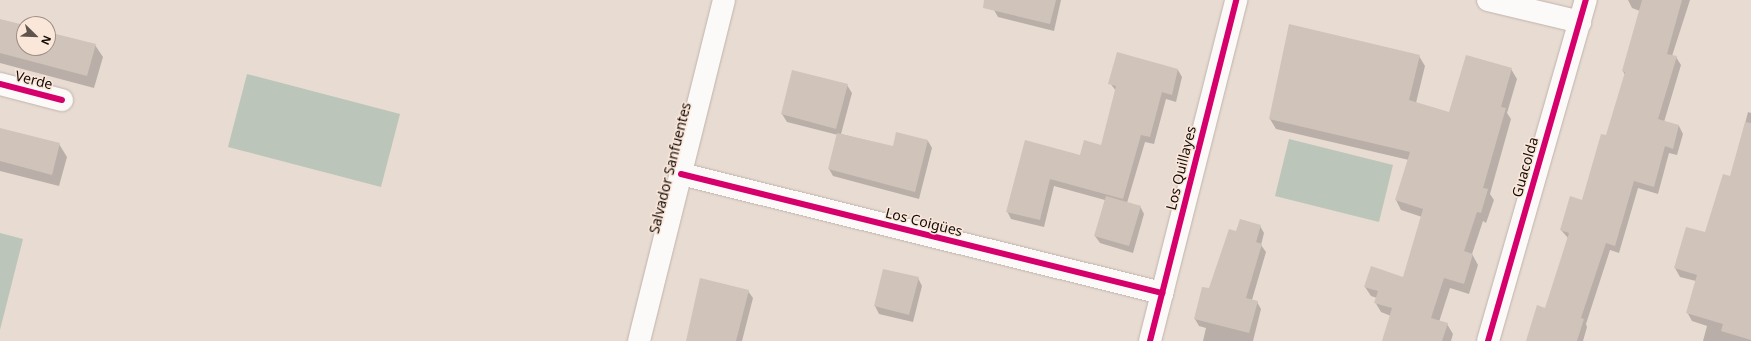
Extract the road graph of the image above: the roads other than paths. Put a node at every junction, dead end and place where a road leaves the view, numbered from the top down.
1 (724, 0) edge
2 (1236, 0) edge
3 (1488, 0) edge
4 (1586, 0) edge
5 (1580, 22) junction
6 (0, 84) edge
7 (62, 100) dead end
8 (681, 174) junction
9 (1162, 293) junction
10 (639, 341) edge
11 (1150, 341) edge
12 (1488, 341) edge

1 - 8 street, Salvador Sanfuentes
2 - 9 street, Los Quillayes
3 - 5 street
4 - 5 street, Guacolda
5 - 12 street, Guacolda
6 - 7 street, Verde
8 - 9 street, Los Coigües
8 - 10 street, Salvador Sanfuentes
9 - 11 street, Los Quillayes

